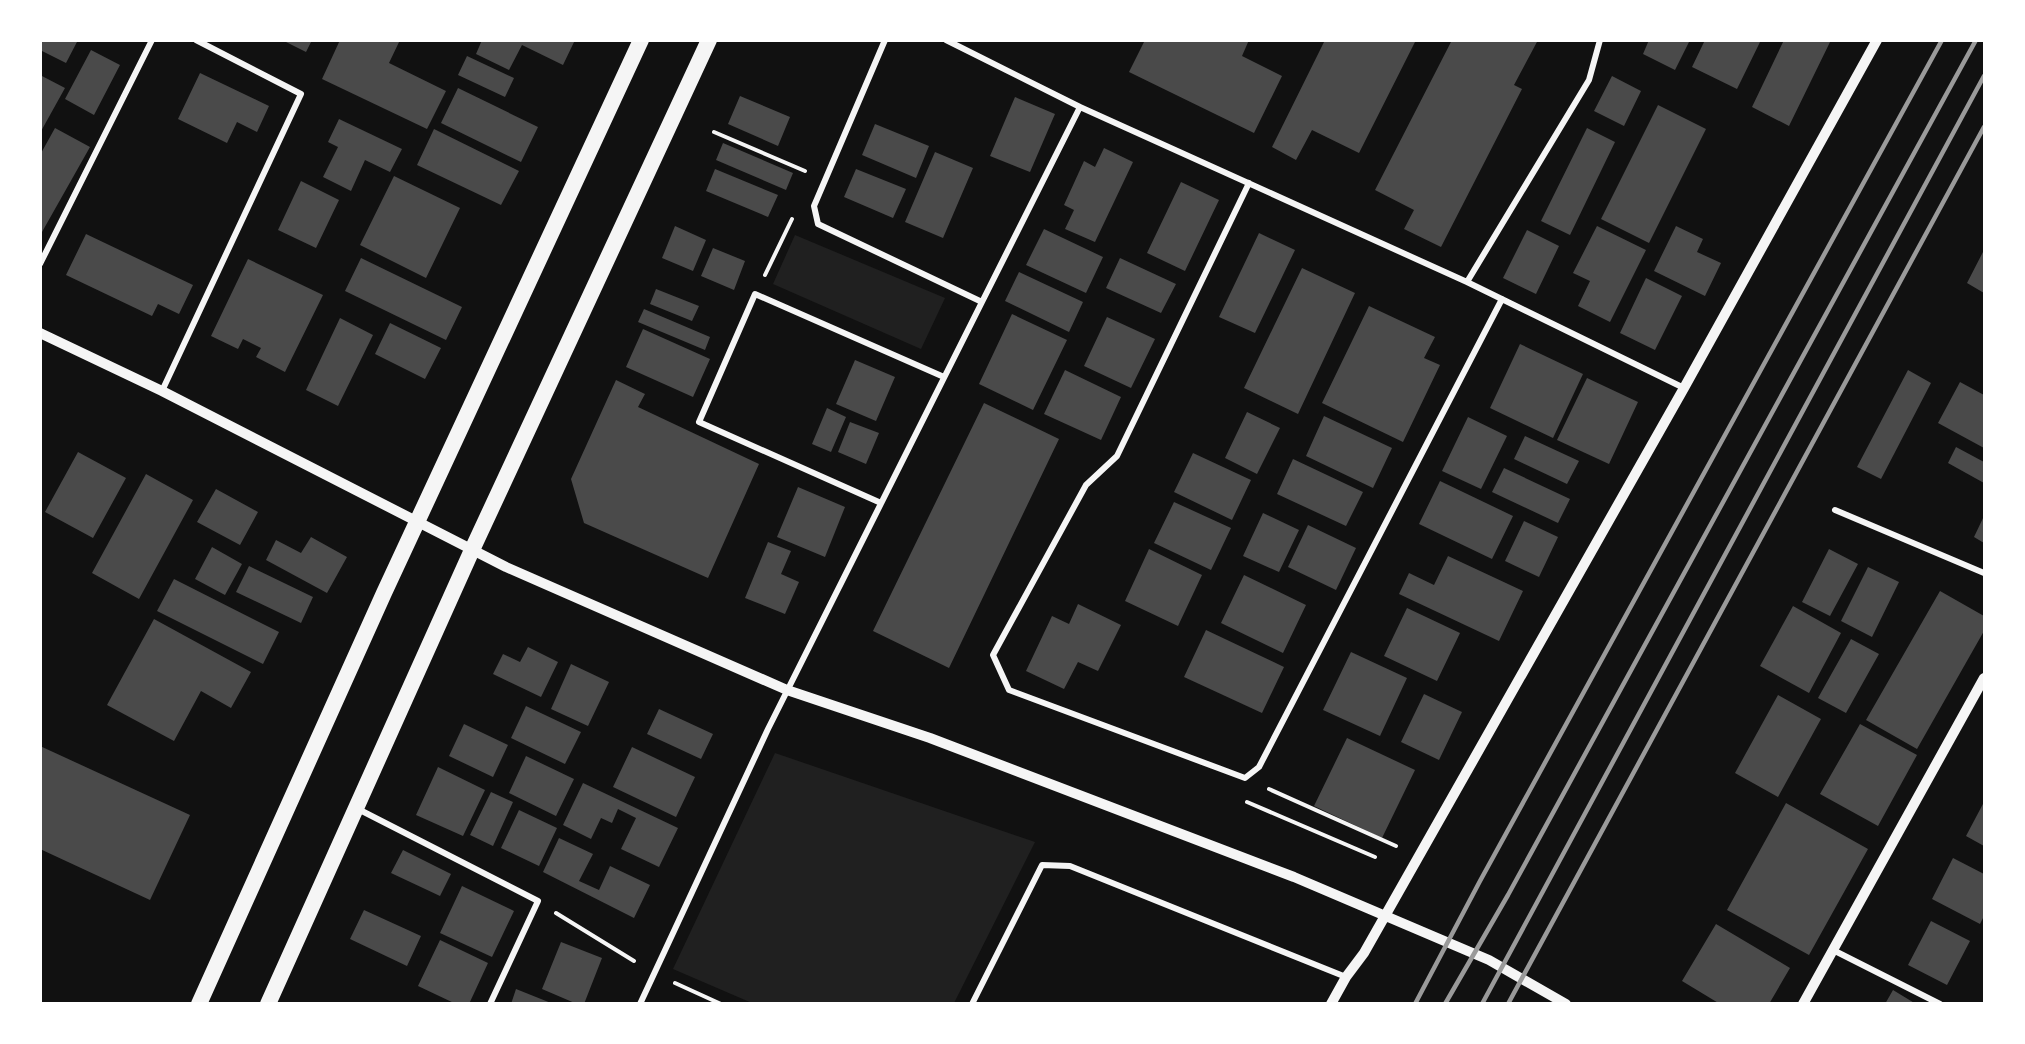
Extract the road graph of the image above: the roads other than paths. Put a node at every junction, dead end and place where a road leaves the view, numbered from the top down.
1 (152, 40) edge
2 (196, 40) edge
3 (641, 40) edge
4 (708, 40) edge
5 (885, 40) edge
6 (946, 40) edge
7 (1600, 40) edge
8 (1877, 40) edge
9 (1080, 107) junction
10 (1249, 183) junction
11 (40, 264) edge
12 (1467, 282) junction
13 (1502, 299) junction
14 (982, 302) junction
15 (40, 333) edge
16 (944, 377) junction
17 (1684, 388) junction
18 (162, 391) junction
19 (881, 503) junction
20 (1835, 510) dead end
21 (417, 523) junction
22 (472, 550) junction
23 (1984, 573) edge
24 (1984, 678) edge
25 (787, 690) junction
26 (356, 808) junction
27 (1833, 950) junction
28 (1346, 977) junction
29 (199, 1004) edge
30 (268, 1004) edge
31 (490, 1004) edge
32 (639, 1004) edge
33 (972, 1004) edge
34 (1332, 1004) edge
35 (1566, 1004) edge
36 (1803, 1004) edge
37 (1940, 1004) edge

1 - 11 street
2 - 18 street
3 - 21 highway
4 - 22 highway
5 - 14 street
6 - 9 street
7 - 12 street
8 - 17 street
9 - 10 street
9 - 14 street
10 - 12 street
10 - 13 street
12 - 13 street
13 - 17 street
14 - 16 street
15 - 18 street
16 - 19 street
16 - 19 street
17 - 28 street
18 - 21 street
19 - 25 street
20 - 23 street
21 - 22 street
21 - 29 highway
22 - 25 street
22 - 26 highway
24 - 27 street
25 - 32 street
25 - 35 street
26 - 30 highway
26 - 31 street
27 - 36 street
27 - 37 street
28 - 33 street
28 - 34 street

